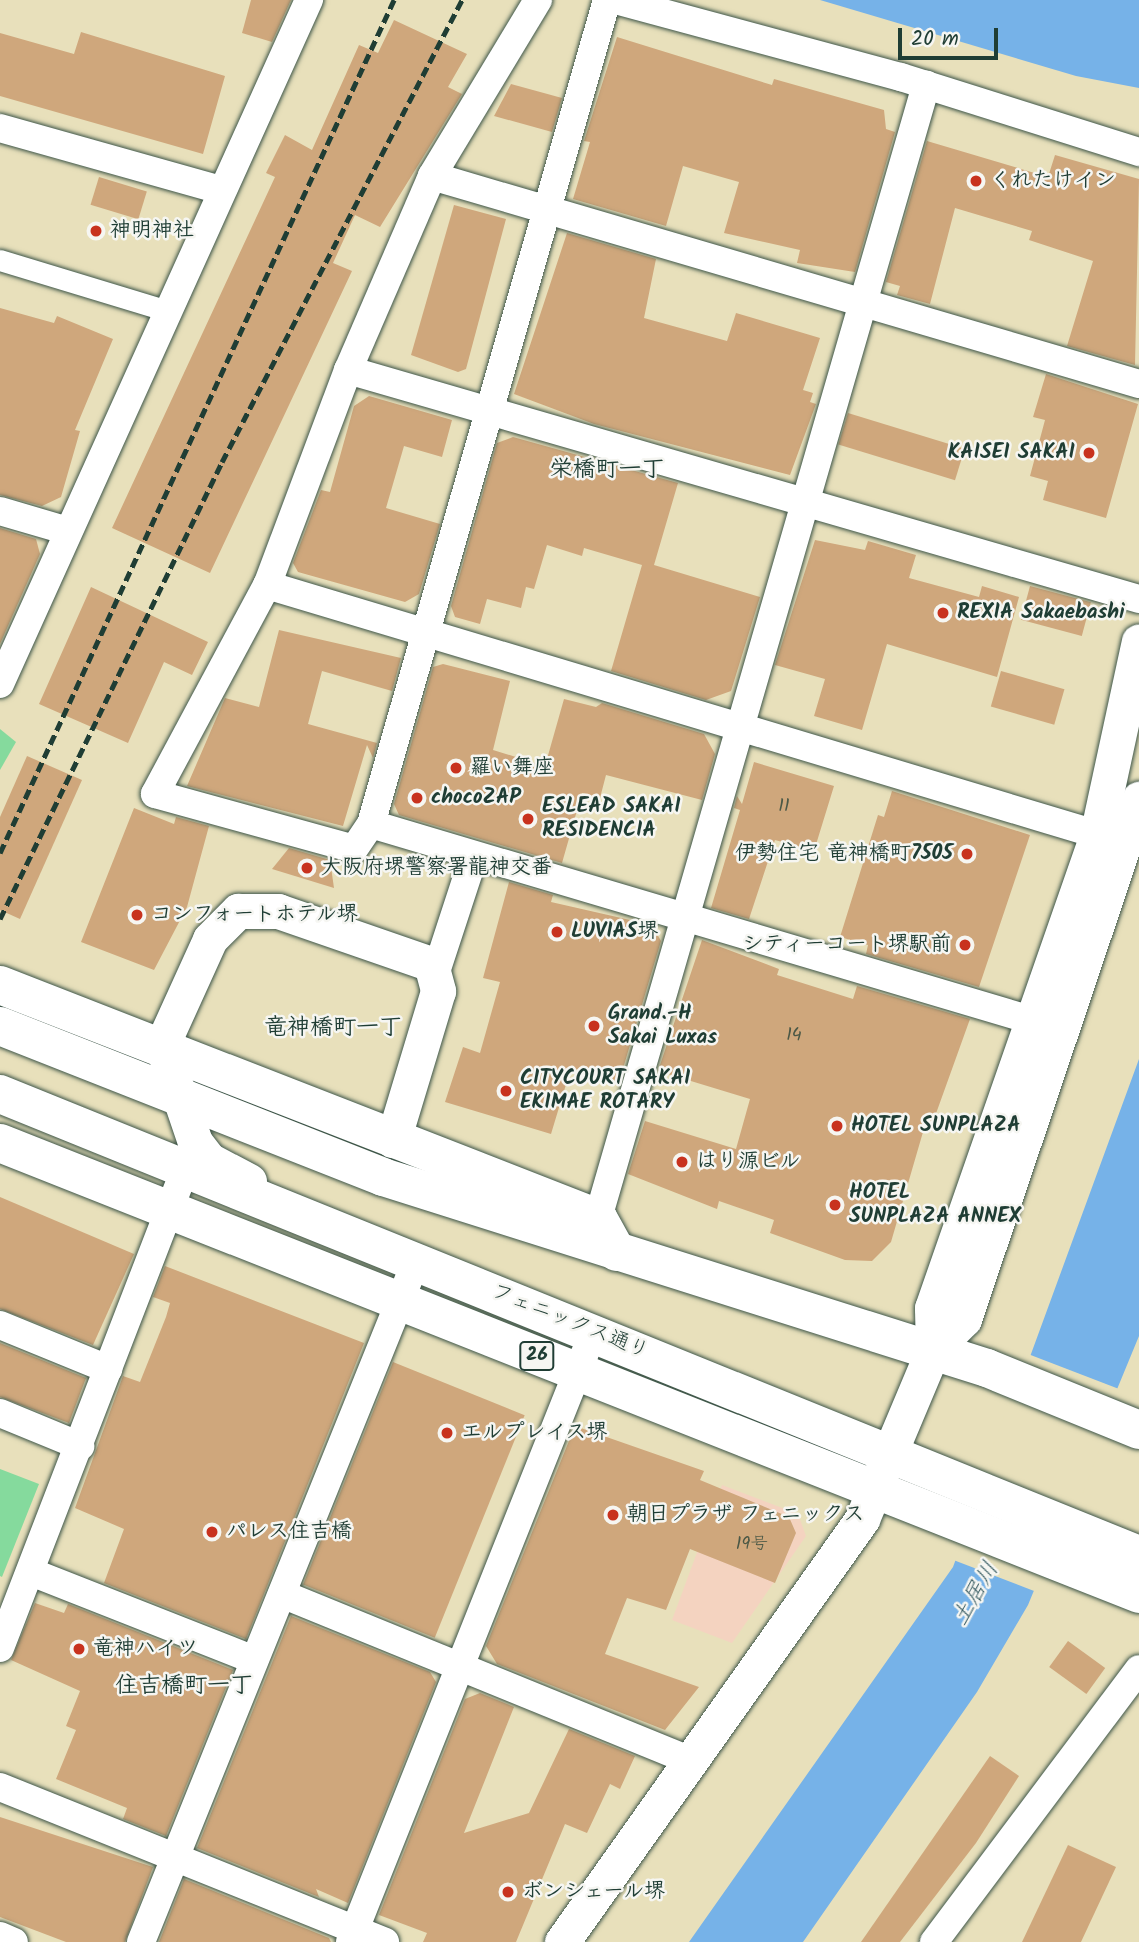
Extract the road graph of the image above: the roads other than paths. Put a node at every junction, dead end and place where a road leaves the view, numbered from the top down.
1 (309, 0) edge
2 (538, 0) edge
3 (607, 0) edge
4 (615, 0) edge
5 (926, 85) junction
6 (0, 128) edge
7 (1139, 152) edge
8 (432, 176) junction
9 (222, 190) junction
10 (548, 208) junction
11 (0, 260) edge
12 (862, 304) junction
13 (168, 311) junction
14 (348, 370) junction
15 (1139, 384) edge
16 (489, 412) junction
17 (805, 503) junction
18 (0, 511) edge
19 (65, 530) junction
20 (267, 585) junction
21 (1139, 599) edge
22 (425, 633) junction
23 (1139, 641) edge
24 (0, 684) edge
25 (740, 726) junction
26 (1139, 799) edge
27 (371, 824) junction
28 (1120, 841) edge
29 (474, 856) junction
30 (684, 919) junction
31 (436, 972) junction
32 (0, 985) edge
33 (1031, 1020) junction
34 (0, 1026) edge
35 (162, 1045) junction
36 (164, 1089) junction
37 (0, 1094) edge
38 (393, 1140) junction
39 (0, 1143) edge
40 (184, 1169) junction
41 (383, 1177) junction
42 (169, 1208) junction
43 (598, 1218) junction
44 (342, 1231) junction
45 (617, 1252) junction
46 (416, 1261) junction
47 (400, 1300) junction
48 (0, 1325) edge
49 (593, 1331) junction
50 (933, 1350) junction
51 (108, 1369) junction
52 (577, 1373) junction
53 (0, 1413) edge
54 (1139, 1430) edge
55 (80, 1446) junction
56 (890, 1451) junction
57 (873, 1490) junction
58 (1115, 1559) edge
59 (31, 1572) junction
60 (282, 1594) junction
61 (1139, 1594) edge
62 (0, 1648) edge
63 (254, 1660) junction
64 (461, 1667) junction
65 (1139, 1669) edge
66 (691, 1761) junction
67 (0, 1787) edge
68 (175, 1857) junction
69 (0, 1936) edge
70 (353, 1936) edge
71 (13, 1942) edge
72 (141, 1942) edge
73 (385, 1942) edge
74 (562, 1942) edge
75 (934, 1942) edge

1 - 9 street
2 - 8 street
3 - 10 street
4 - 5 street
5 - 7 street
5 - 12 street
6 - 9 street
8 - 10 street
8 - 14 street
9 - 13 street
10 - 12 street
10 - 16 street
11 - 13 street
12 - 15 street
12 - 17 street
13 - 19 street
14 - 16 street
14 - 20 street
16 - 17 street
16 - 22 street
17 - 21 street
17 - 25 street
18 - 19 street
19 - 24 street
20 - 22 street
20 - 27 street
22 - 25 street
22 - 27 street
23 - 28 street
25 - 28 street
25 - 30 street
26 - 28 street
27 - 29 street
28 - 33 street
28 - 50 street
29 - 30 street
29 - 31 street
30 - 33 street
30 - 43 street
31 - 35 street
31 - 38 street
32 - 35 highway
33 - 50 street
34 - 36 highway
35 - 36 highway
35 - 38 highway
36 - 41 highway
36 - 44 street
37 - 40 highway, フェニックス通り / 26
38 - 41 highway
38 - 43 highway
39 - 42 highway, 26
40 - 42 street
40 - 44 highway, フェニックス通り / 26
41 - 45 highway
42 - 47 highway, 26
42 - 51 street
43 - 45 highway
44 - 46 highway, フェニックス通り / 26
45 - 50 highway
46 - 47 street
46 - 49 highway, フェニックス通り / 26
47 - 52 highway, 26
47 - 60 street
48 - 51 street
49 - 52 street
49 - 56 highway, フェニックス通り / 26
50 - 54 highway
50 - 56 street
51 - 55 street
52 - 57 highway, 26
52 - 64 street
53 - 55 street
55 - 59 street
56 - 57 street
56 - 58 highway, フェニックス通り / 26
57 - 58 highway, 26
57 - 66 street
58 - 61 highway, 26
59 - 62 street
59 - 63 street
60 - 63 street
60 - 64 street
63 - 68 street
64 - 66 street
64 - 70 street
65 - 75 street
66 - 74 street
67 - 68 street
68 - 70 street
68 - 72 street
69 - 71 street
70 - 73 street

